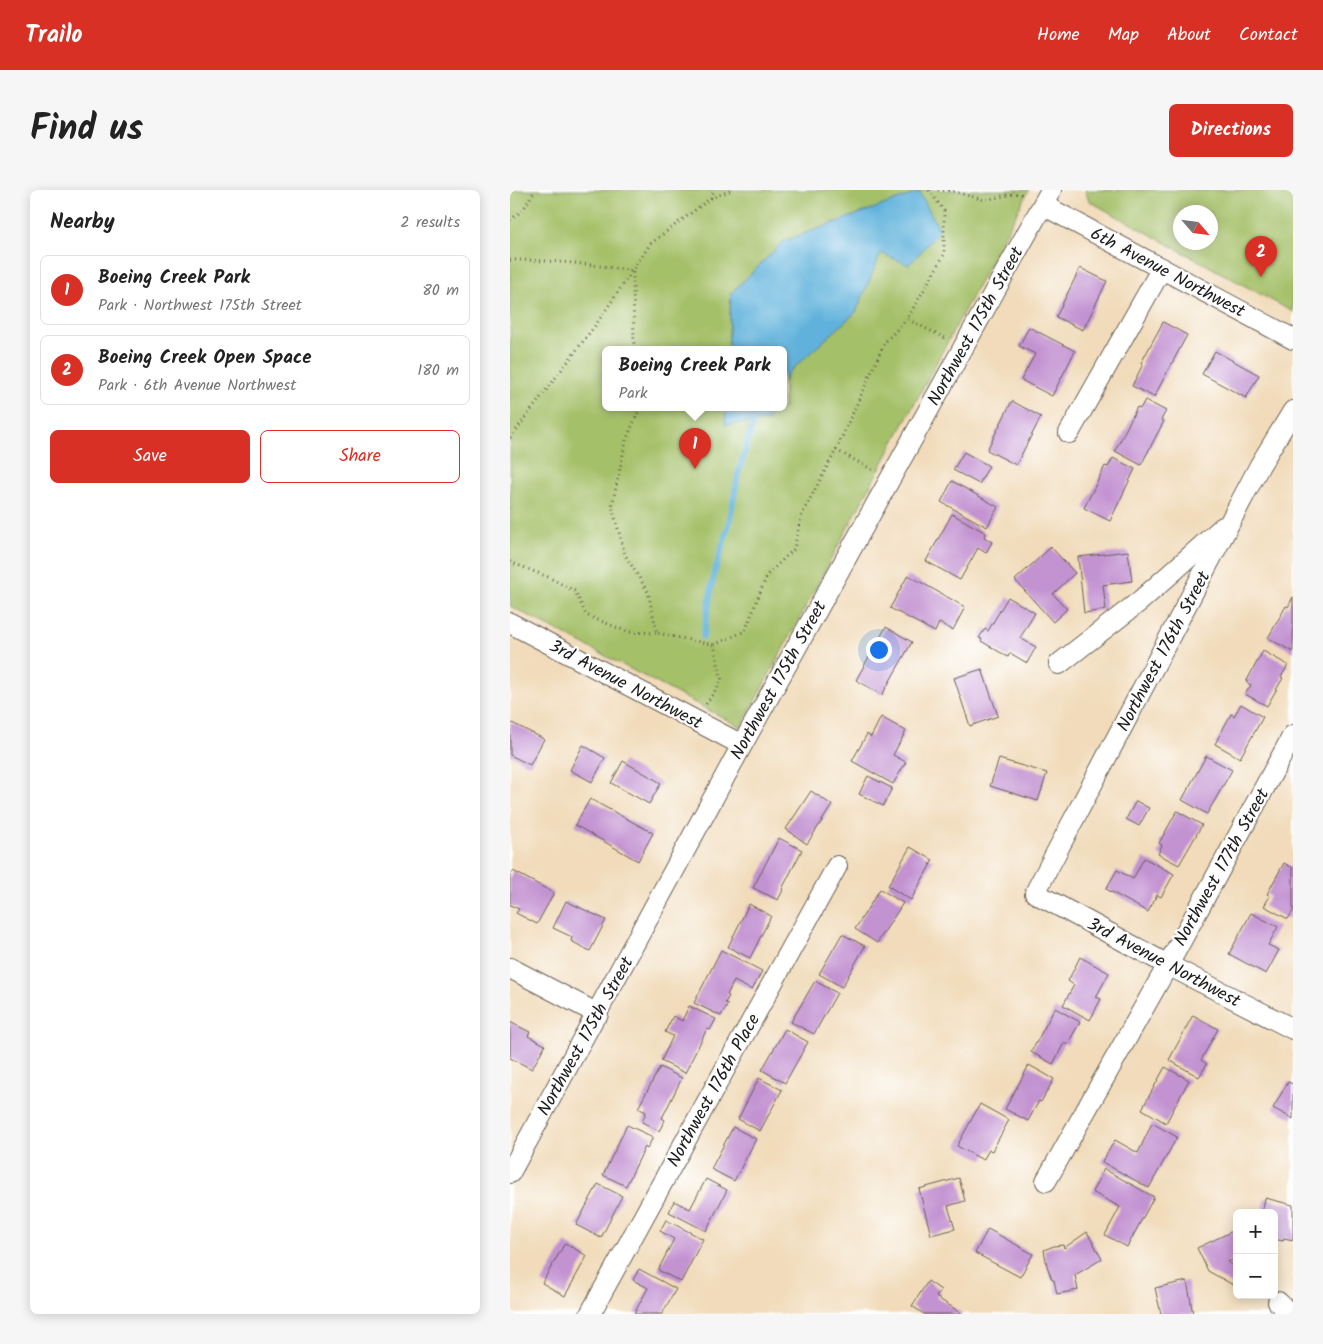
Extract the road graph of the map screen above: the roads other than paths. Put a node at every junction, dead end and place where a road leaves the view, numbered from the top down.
1 (1047, 197) edge
2 (1162, 268) junction
3 (1293, 339) edge
4 (1293, 411) edge
5 (1069, 433) dead end
6 (1232, 519) junction
7 (510, 623) edge
8 (1059, 664) dead end
9 (1293, 735) edge
10 (742, 745) junction
11 (837, 866) dead end
12 (1035, 893) joint
13 (1168, 965) junction
14 (510, 968) edge
15 (598, 1014) junction
16 (1293, 1029) edge
17 (510, 1173) edge
18 (1046, 1181) dead end
19 (590, 1314) edge

1 - 2 street, 6th Avenue Northwest
1 - 10 street, Northwest 175th Street
2 - 3 street, 6th Avenue Northwest
2 - 5 street
4 - 6 street, Northwest 176th Street
6 - 8 street
6 - 12 street, Northwest 176th Street
7 - 10 street, 3rd Avenue Northwest
9 - 13 street, Northwest 177th Street
10 - 15 street, Northwest 175th Street
11 - 19 street, Northwest 176th Place
12 - 13 street, 3rd Avenue Northwest
13 - 16 street, 3rd Avenue Northwest
13 - 18 street, Northwest 177th Street
14 - 15 street
15 - 17 street, Northwest 175th Street

